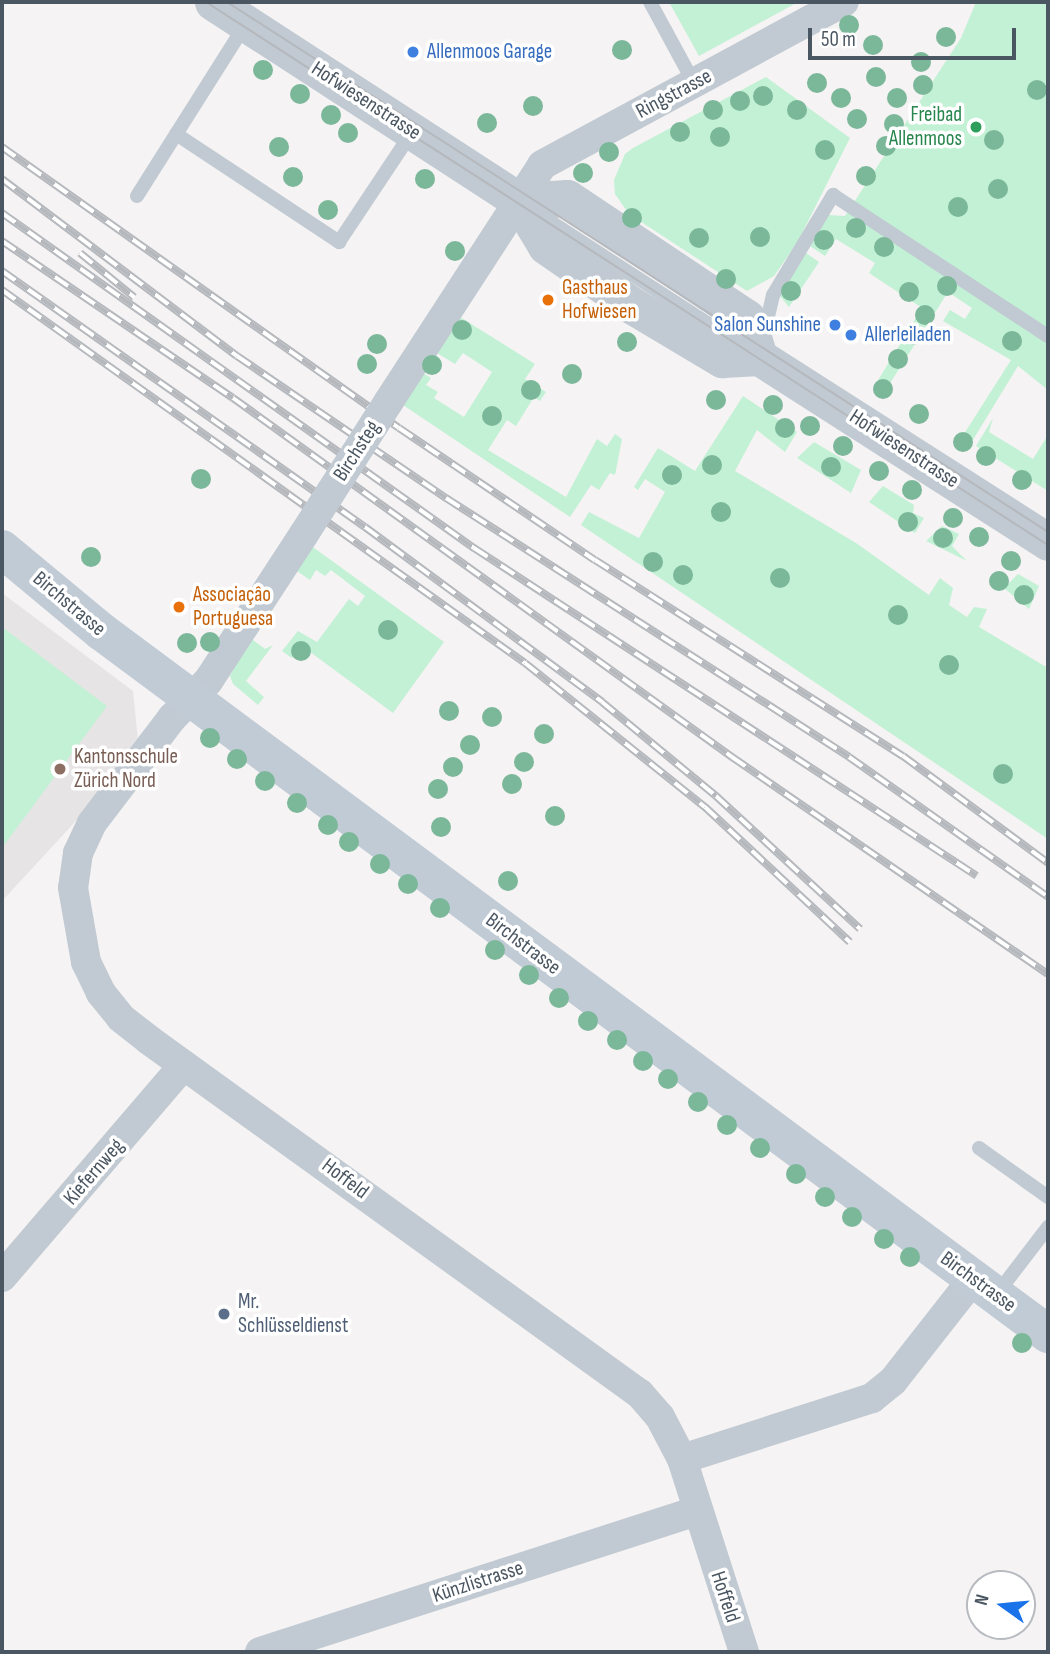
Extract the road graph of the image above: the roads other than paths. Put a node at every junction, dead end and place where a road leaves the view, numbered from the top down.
1 (213, 2) edge
2 (650, 2) edge
3 (844, 2) edge
4 (246, 23) junction
5 (694, 83) junction
6 (413, 131) junction
7 (176, 134) junction
8 (137, 196) dead end
9 (519, 201) junction
10 (1048, 336) edge
11 (759, 357) junction
12 (1048, 542) edge
13 (2, 549) edge
14 (191, 698) junction
15 (184, 1065) junction
16 (979, 1148) dead end
17 (1048, 1197) edge
18 (1048, 1227) edge
19 (2, 1277) edge
20 (984, 1287) junction
21 (1048, 1334) edge
22 (682, 1460) junction
23 (696, 1511) junction
24 (260, 1652) edge
25 (744, 1652) edge

1 - 4 street, Hofwiesenstrasse
2 - 5 lane
3 - 5 street, Ringstrasse
4 - 6 street, Hofwiesenstrasse
4 - 7 lane
5 - 9 street, Ringstrasse
6 - 7 lane
6 - 9 street, Hofwiesenstrasse
7 - 8 lane
9 - 11 street, Hofwiesenstrasse
9 - 11 street
9 - 14 street, Birchsteg, bridge
10 - 11 lane
11 - 12 street, Hofwiesenstrasse
13 - 14 main road, Birchstrasse
14 - 15 street, Hoffeld
14 - 20 main road, Birchstrasse
15 - 19 street, Kiefernweg
15 - 22 street, Hoffeld
16 - 17 lane
18 - 20 lane
20 - 21 main road, Birchstrasse
20 - 22 street
22 - 23 street, Hoffeld
23 - 24 street, Künzlistrasse
23 - 25 street, Hoffeld

